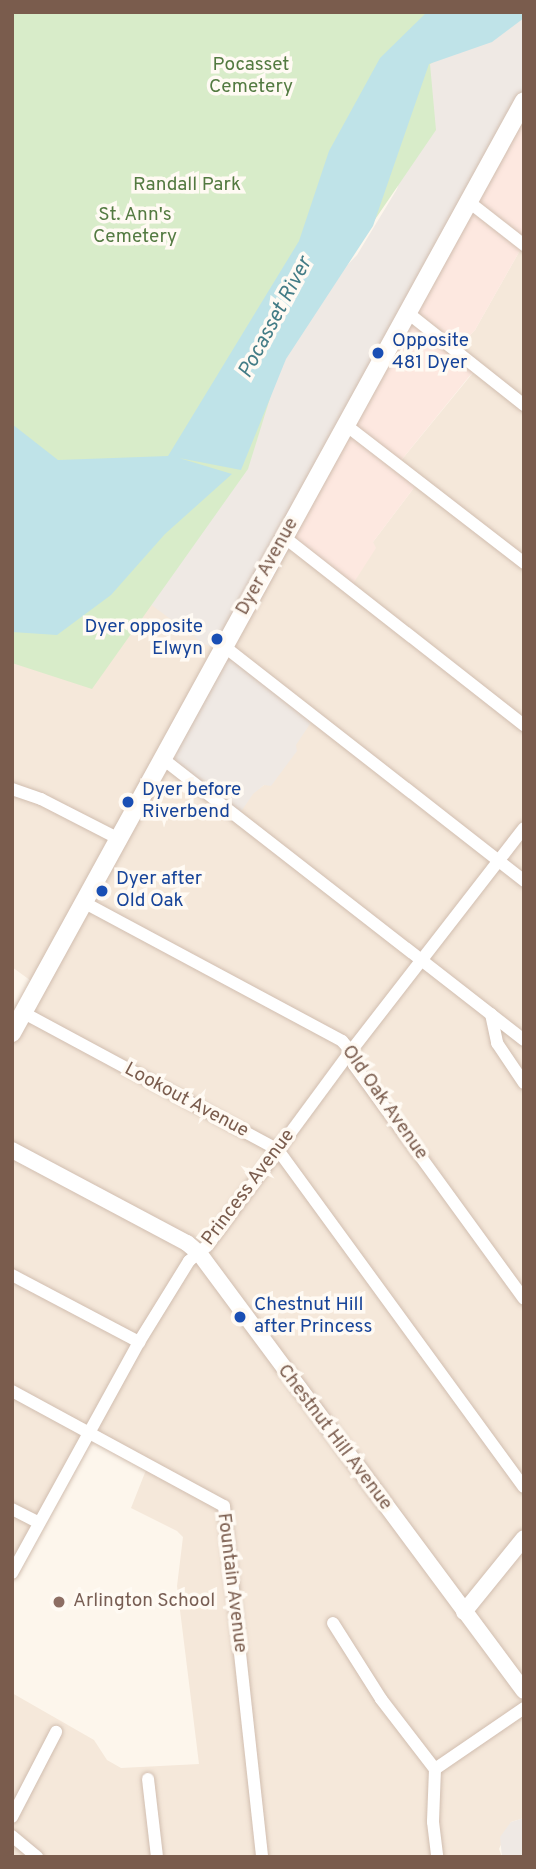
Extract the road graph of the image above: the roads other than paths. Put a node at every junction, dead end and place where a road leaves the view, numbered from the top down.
1 (524, 101) edge
2 (469, 202) junction
3 (524, 245) edge
4 (408, 313) junction
5 (524, 405) edge
6 (346, 425) junction
7 (284, 537) junction
8 (524, 563) edge
9 (225, 647) junction
10 (524, 725) edge
11 (163, 759) junction
12 (12, 789) edge
13 (524, 828) edge
14 (119, 839) junction
15 (498, 862) junction
16 (524, 881) edge
17 (85, 903) junction
18 (420, 960) junction
19 (24, 1013) junction
20 (491, 1014) junction
21 (12, 1033) edge
22 (524, 1040) edge
23 (351, 1051) junction
24 (524, 1083) edge
25 (12, 1150) edge
26 (278, 1150) junction
27 (199, 1253) junction
28 (12, 1275) edge
29 (524, 1299) edge
30 (139, 1342) junction
31 (12, 1391) edge
32 (90, 1431) junction
33 (524, 1487) edge
34 (12, 1509) edge
35 (38, 1523) junction
36 (524, 1538) edge
37 (12, 1573) edge
38 (464, 1612) junction
39 (333, 1623) dead end
40 (524, 1691) edge
41 (524, 1708) edge
42 (56, 1732) dead end
43 (435, 1769) junction
44 (148, 1779) dead end
45 (12, 1817) edge
46 (12, 1836) edge
47 (37, 1857) edge
48 (157, 1857) edge
49 (262, 1857) edge
50 (437, 1857) edge

1 - 2 main road, Dyer Avenue
2 - 3 street
2 - 4 main road, Dyer Avenue
4 - 5 street
4 - 6 main road, Dyer Avenue
6 - 7 main road, Dyer Avenue
6 - 8 street
7 - 9 main road, Dyer Avenue
7 - 10 street
9 - 11 main road, Dyer Avenue
9 - 15 street
11 - 14 main road, Dyer Avenue
11 - 18 street
12 - 14 street
13 - 15 street, Princess Avenue
14 - 17 main road, Dyer Avenue
15 - 16 street
15 - 18 street, Princess Avenue
17 - 19 main road, Dyer Avenue
17 - 23 street, Old Oak Avenue
18 - 20 street
18 - 23 street, Princess Avenue
19 - 21 main road, Dyer Avenue
19 - 26 street, Lookout Avenue
20 - 22 street
20 - 24 street
23 - 26 street, Princess Avenue
23 - 29 street, Old Oak Avenue
25 - 27 street, Chestnut Hill Avenue
26 - 27 street, Princess Avenue
26 - 33 street, Lookout Avenue
27 - 30 street, Princess Avenue
27 - 38 street, Chestnut Hill Avenue
28 - 30 street
30 - 32 street, Princess Avenue
31 - 32 street, Fountain Avenue
32 - 35 street, Princess Avenue
32 - 49 street, Fountain Avenue
34 - 35 street
35 - 37 street, Princess Avenue
36 - 38 street
38 - 40 street, Chestnut Hill Avenue
39 - 43 street
41 - 43 street
42 - 45 street
43 - 50 street
44 - 48 street
46 - 47 street

